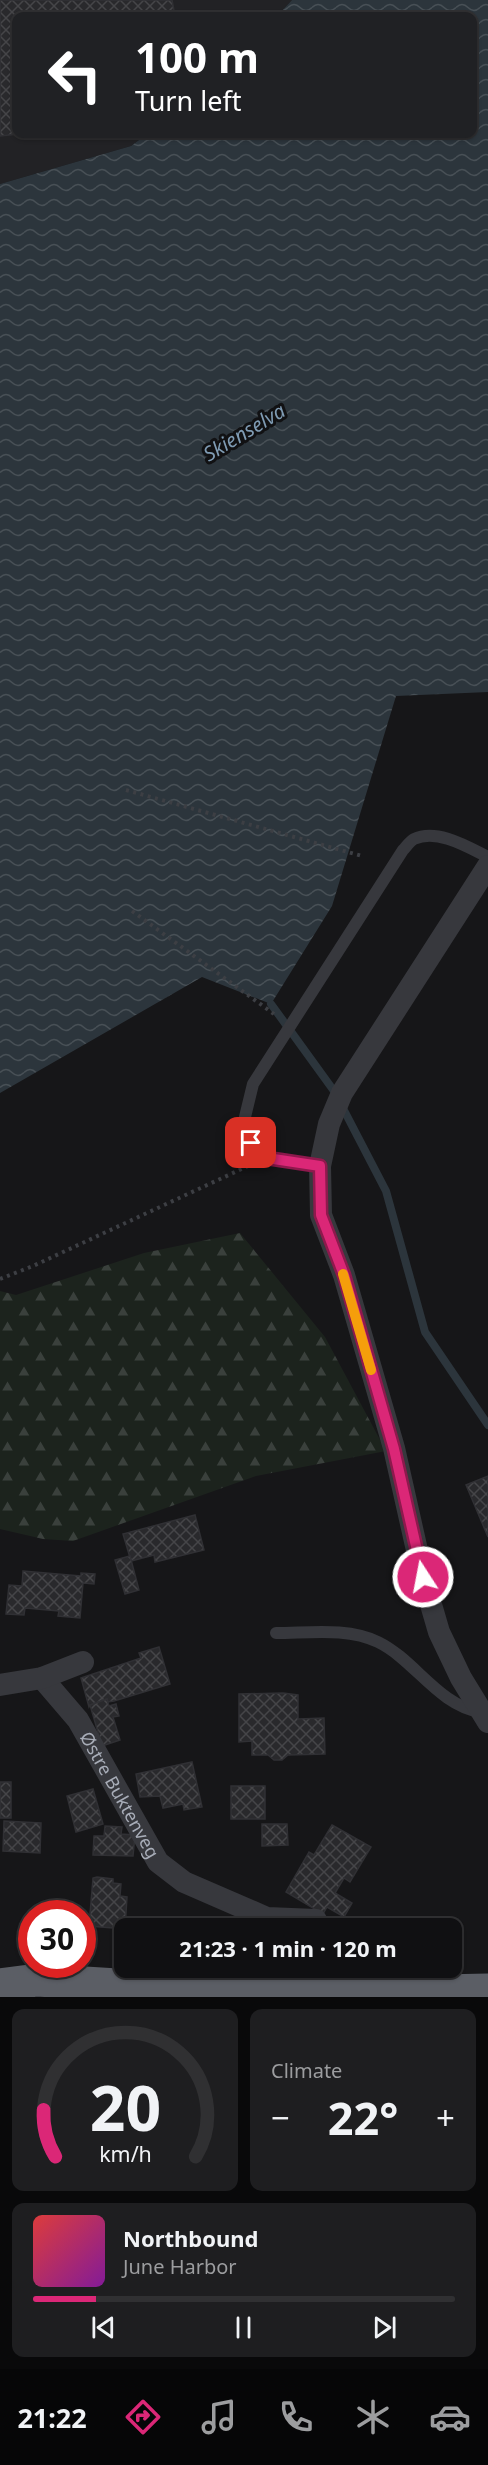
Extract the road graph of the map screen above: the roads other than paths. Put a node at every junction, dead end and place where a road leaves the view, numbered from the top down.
1 (488, 857) edge
2 (488, 866) edge
3 (320, 1166) junction
4 (276, 1633) dead end
5 (83, 1662) dead end
6 (42, 1678) junction
7 (0, 1685) edge
8 (484, 1717) edge
9 (267, 1918) edge
10 (0, 1970) edge
11 (37, 1980) junction
12 (0, 1985) edge
13 (488, 1990) edge

1 - 3 lane
2 - 3 street
3 - 8 street
4 - 8 lane
5 - 6 street
6 - 7 street
6 - 9 street, Østre Buktenveg
10 - 11 highway
11 - 12 highway
11 - 13 highway

